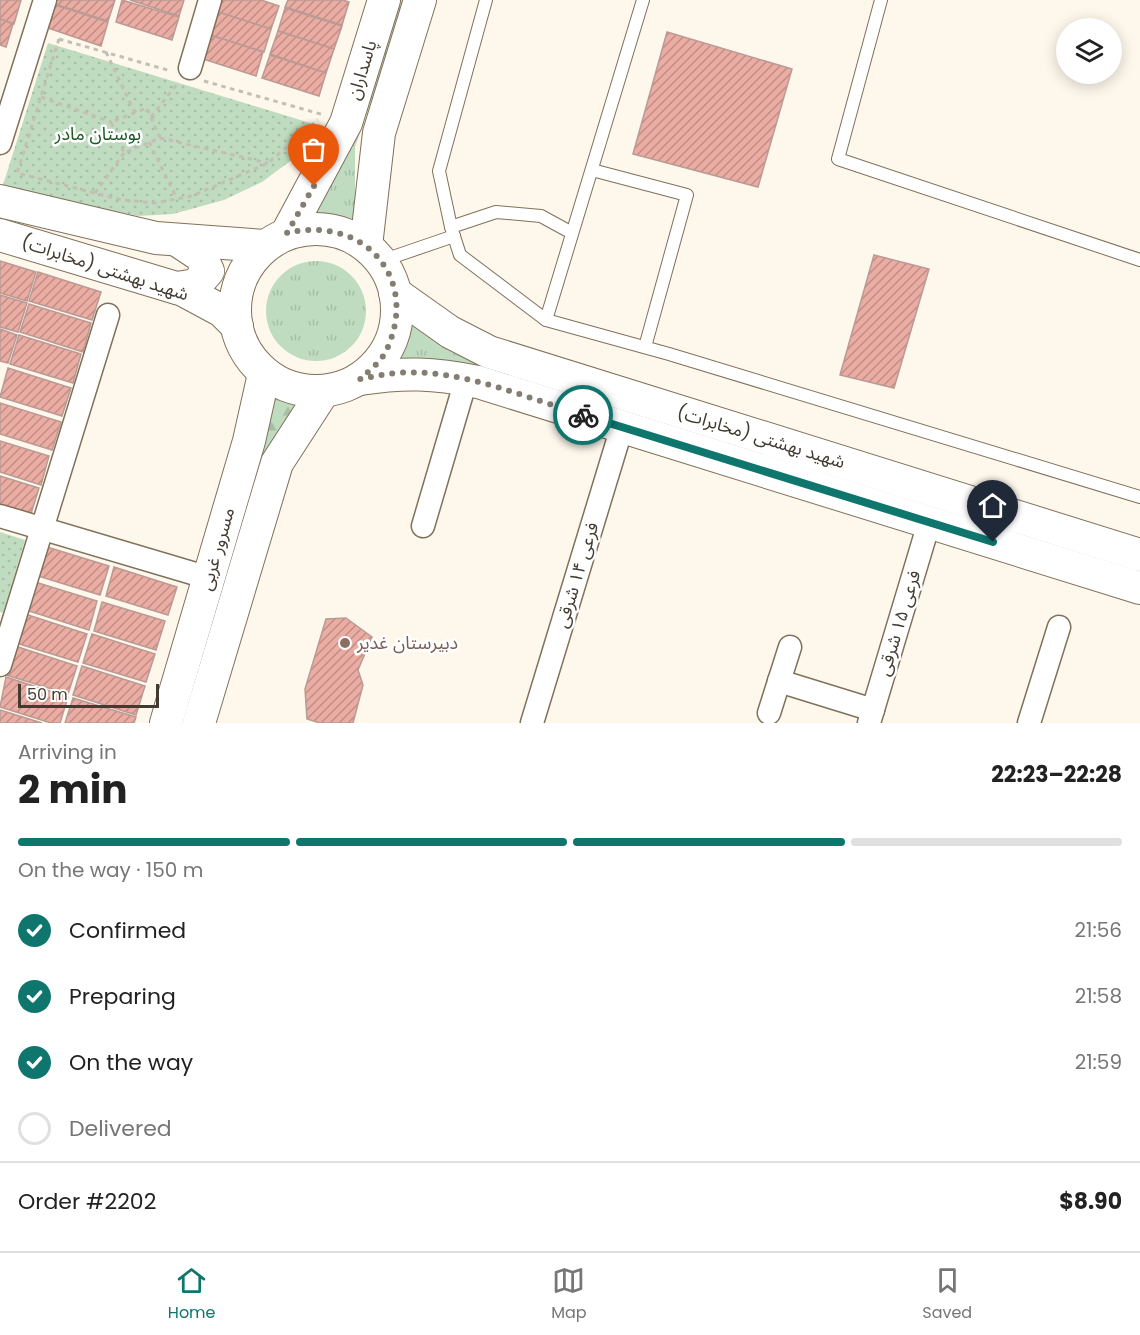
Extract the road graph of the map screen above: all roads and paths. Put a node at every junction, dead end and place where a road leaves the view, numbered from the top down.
1 (45, 0) edge
2 (210, 0) edge
3 (384, 0) edge
4 (420, 0) edge
5 (486, 0) edge
6 (643, 0) edge
7 (881, 0) edge
8 (59, 39) dead end
9 (106, 52) dead end
10 (190, 68) joint
11 (17, 90) junction
12 (41, 97) junction
13 (135, 113) junction
14 (324, 115) dead end
15 (151, 117) junction
16 (111, 122) junction
17 (160, 138) junction
18 (149, 142) junction
19 (0, 143) edge
20 (124, 153) junction
21 (268, 163) junction
22 (592, 170) junction
23 (95, 193) junction
24 (177, 199) junction
25 (0, 201) edge
26 (70, 218) junction
27 (453, 232) junction
28 (572, 233) junction
29 (0, 235) edge
30 (276, 240) junction
31 (180, 242) junction
32 (374, 253) junction
33 (1140, 260) edge
34 (177, 288) junction
35 (395, 293) junction
36 (108, 315) dead end
37 (546, 320) junction
38 (237, 326) junction
39 (645, 347) junction
40 (264, 374) junction
41 (360, 379) junction
42 (466, 380) junction
43 (323, 392) junction
44 (622, 427) junction
45 (1140, 497) edge
46 (0, 516) edge
47 (929, 522) junction
48 (423, 526) dead end
49 (43, 528) junction
50 (1085, 538) junction
51 (1140, 555) edge
52 (1078, 569) junction
53 (209, 578) junction
54 (1140, 588) edge
55 (6, 626) edge
56 (1059, 627) dead end
57 (790, 647) dead end
58 (0, 666) edge
59 (779, 681) junction
60 (769, 713) dead end
61 (871, 717) edge
62 (166, 723) edge
63 (199, 723) edge
64 (532, 723) edge
65 (1029, 723) edge

1 - 11 street
2 - 10 street
3 - 30 main road, پاسداران
4 - 32 main road, پاسداران
5 - 27 lane
6 - 22 lane
7 - 33 lane
8 - 12 path
9 - 13 path
10 - 15 path
11 - 12 path
11 - 19 street
12 - 16 path
12 - 23 path
13 - 15 path
13 - 16 path
14 - 21 path
15 - 17 path
16 - 20 path
17 - 18 path
17 - 21 path
18 - 20 path
18 - 24 path
20 - 23 path
21 - 24 path
22 - 28 lane
22 - 39 lane
23 - 24 path
23 - 26 path
25 - 26 main road, شهید بهشتی (مخابرات)
26 - 31 main road, شهید بهشتی (مخابرات)
27 - 28 lane
27 - 32 lane
27 - 37 lane
28 - 37 lane
29 - 34 main road, شهید بهشتی (مخابرات)
30 - 31 main road, شهید بهشتی (مخابرات)
30 - 32 main road
30 - 38 main road
31 - 34 main road
32 - 35 main road
34 - 38 main road, شهید بهشتی (مخابرات)
35 - 41 main road
35 - 50 main road, شهید بهشتی (مخابرات)
36 - 49 street
37 - 39 lane
38 - 40 main road
39 - 45 lane
40 - 43 main road
40 - 53 main road, مسرور غربی
41 - 42 main road, شهید بهشتی (مخابرات)
41 - 43 main road
42 - 44 main road, شهید بهشتی (مخابرات)
42 - 48 street
43 - 63 main road, مسرور غربی
44 - 47 main road, شهید بهشتی (مخابرات)
44 - 64 street, فرعی ۱۴ شرقی
46 - 49 street
47 - 52 main road, شهید بهشتی (مخابرات)
47 - 61 street, فرعی ۱۵ شرقی
49 - 53 street
49 - 55 street
50 - 51 main road, شهید بهشتی (مخابرات)
50 - 52 main road
52 - 54 main road, شهید بهشتی (مخابرات)
53 - 62 main road, مسرور غربی
55 - 58 street
56 - 65 street
57 - 59 street
59 - 60 street
59 - 61 street

